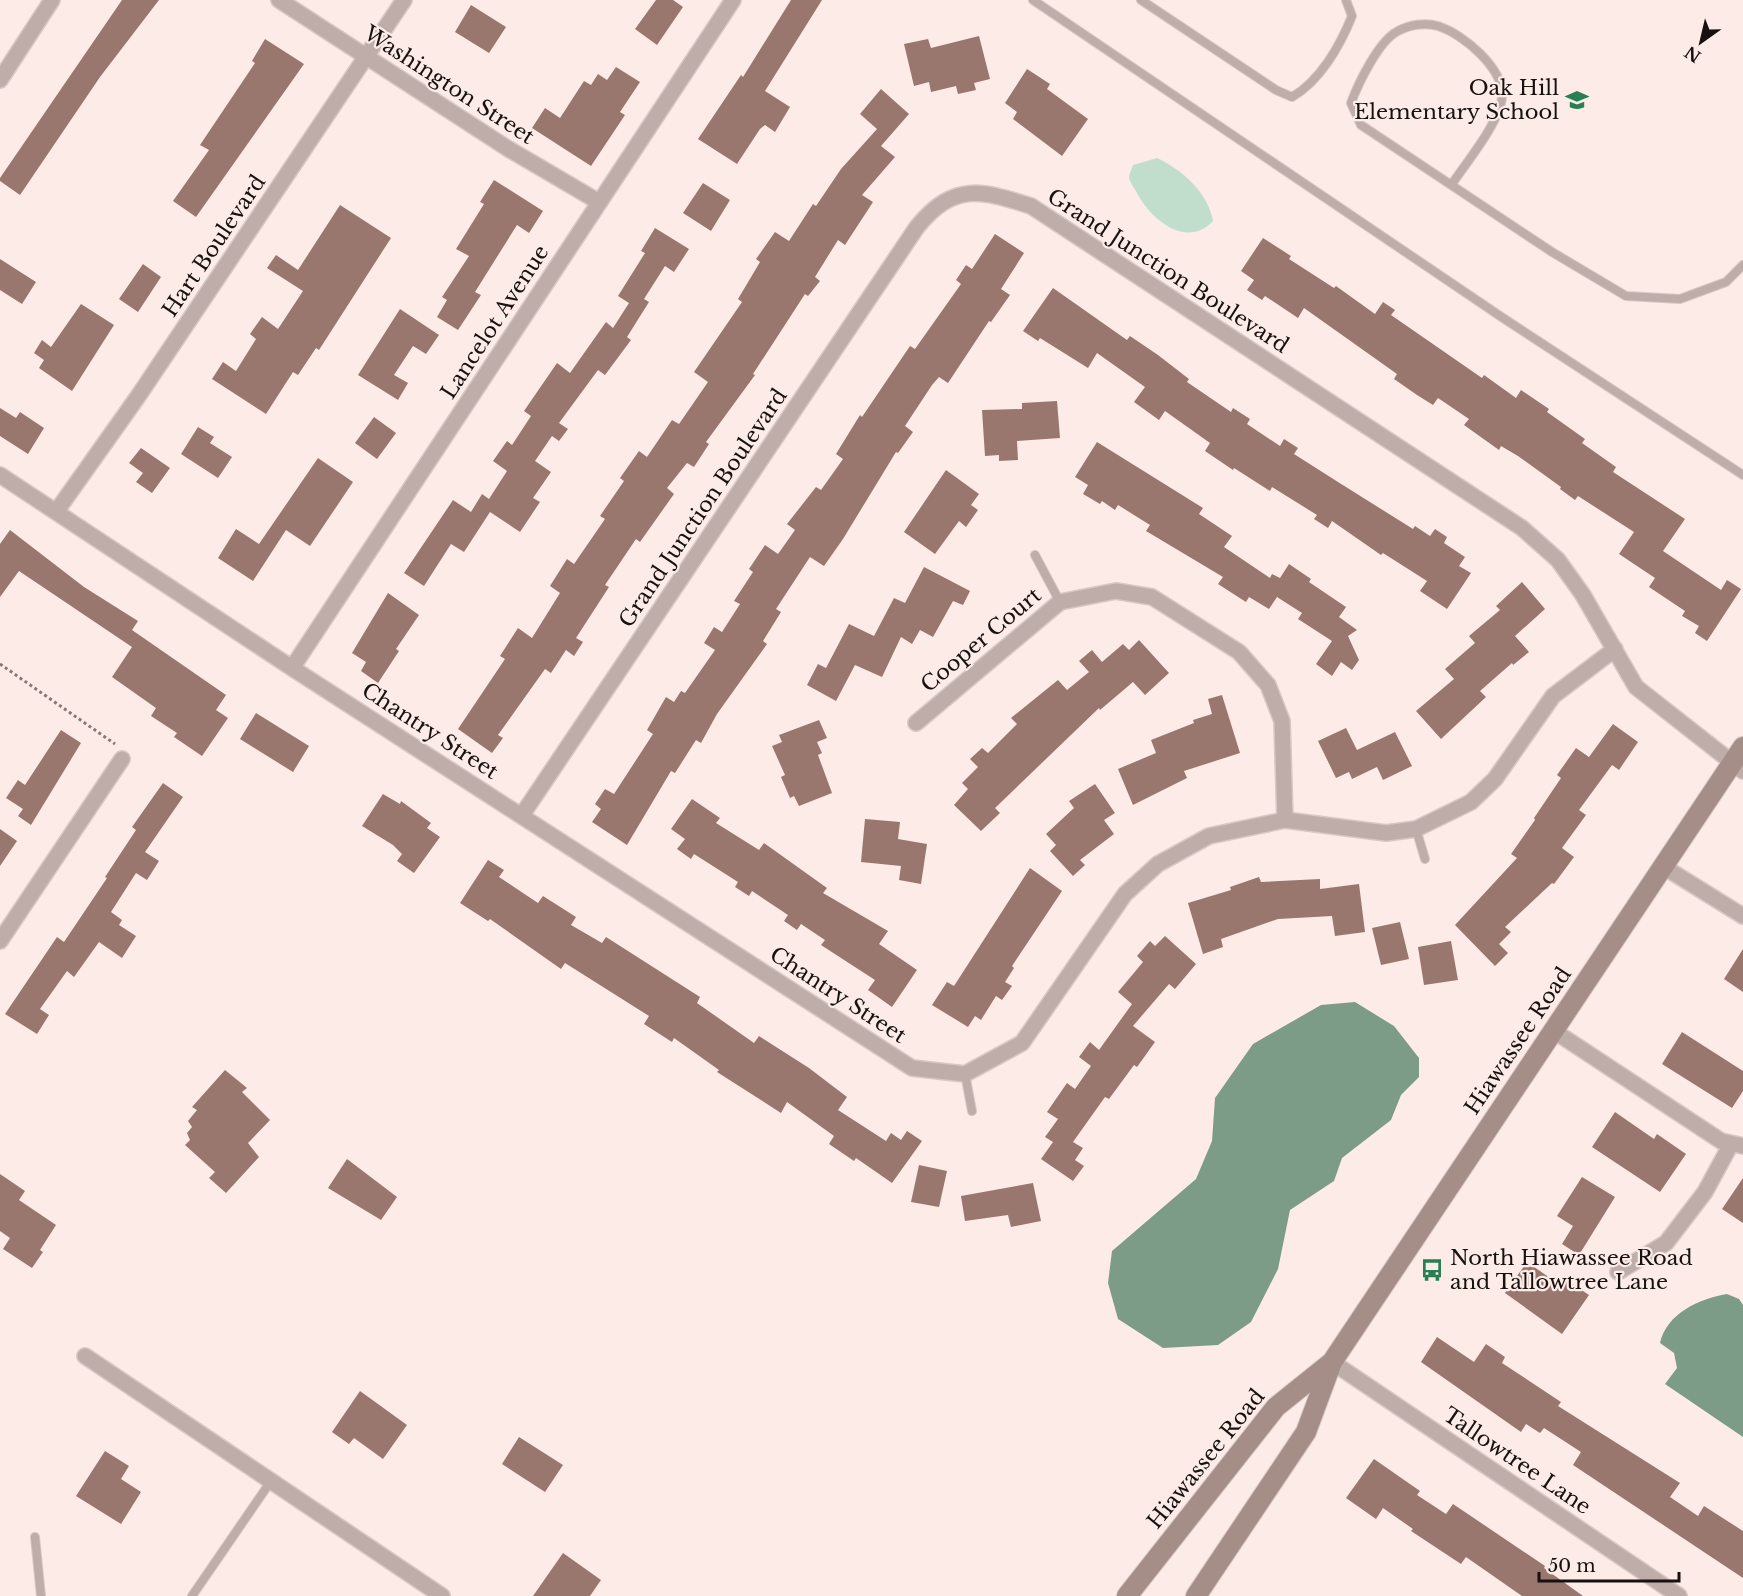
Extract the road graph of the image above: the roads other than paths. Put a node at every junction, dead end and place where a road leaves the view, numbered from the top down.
1 (52, 0) edge
2 (279, 0) edge
3 (404, 0) edge
4 (733, 0) edge
5 (1033, 0) edge
6 (1141, 0) edge
7 (1346, 0) edge
8 (367, 57) junction
9 (0, 80) edge
10 (1452, 184) junction
11 (599, 202) junction
12 (1743, 265) edge
13 (0, 475) edge
14 (1743, 476) edge
15 (56, 512) junction
16 (1035, 555) dead end
17 (1060, 602) junction
18 (1615, 649) junction
19 (292, 668) junction
20 (915, 723) dead end
21 (122, 759) road end
22 (1740, 760) edge
23 (522, 815) junction
24 (1285, 820) junction
25 (1416, 829) junction
26 (1425, 859) dead end
27 (1664, 867) junction
28 (1743, 916) edge
29 (0, 941) edge
30 (1554, 1031) junction
31 (965, 1074) junction
32 (972, 1111) dead end
33 (1737, 1145) edge
34 (1618, 1272) dead end
35 (85, 1356) dead end
36 (1332, 1362) junction
37 (271, 1481) junction
38 (35, 1537) dead end
39 (41, 1596) edge
40 (192, 1596) edge
41 (442, 1596) edge
42 (1127, 1596) edge
43 (1196, 1596) edge
44 (1679, 1596) edge

1 - 9 street
2 - 8 street, Washington Street
3 - 8 street, Hart Boulevard
4 - 11 street, Lancelot Avenue
5 - 14 lane
6 - 7 lane
8 - 11 street, Washington Street
8 - 15 street, Hart Boulevard
10 - 10 lane
10 - 12 lane
11 - 19 street, Lancelot Avenue
13 - 15 street, Chantry Street
15 - 19 street, Chantry Street
16 - 17 lane
17 - 20 street, Cooper Court
17 - 24 street, Cooper Court
18 - 22 street, Grand Junction Boulevard
18 - 23 street, Grand Junction Boulevard
18 - 25 street
19 - 23 street, Chantry Street
21 - 29 street
22 - 27 main road, Hiawassee Road
23 - 31 street, Chantry Street
24 - 25 street
24 - 31 street
25 - 26 lane
27 - 28 street
27 - 30 main road, Hiawassee Road
30 - 33 street
30 - 36 main road, Hiawassee Road
31 - 32 lane
33 - 34 street
35 - 37 street
36 - 42 main road, Hiawassee Road
36 - 43 main road, Hiawassee Road
36 - 44 street, Tallowtree Lane
37 - 40 lane
37 - 41 street
38 - 39 lane

